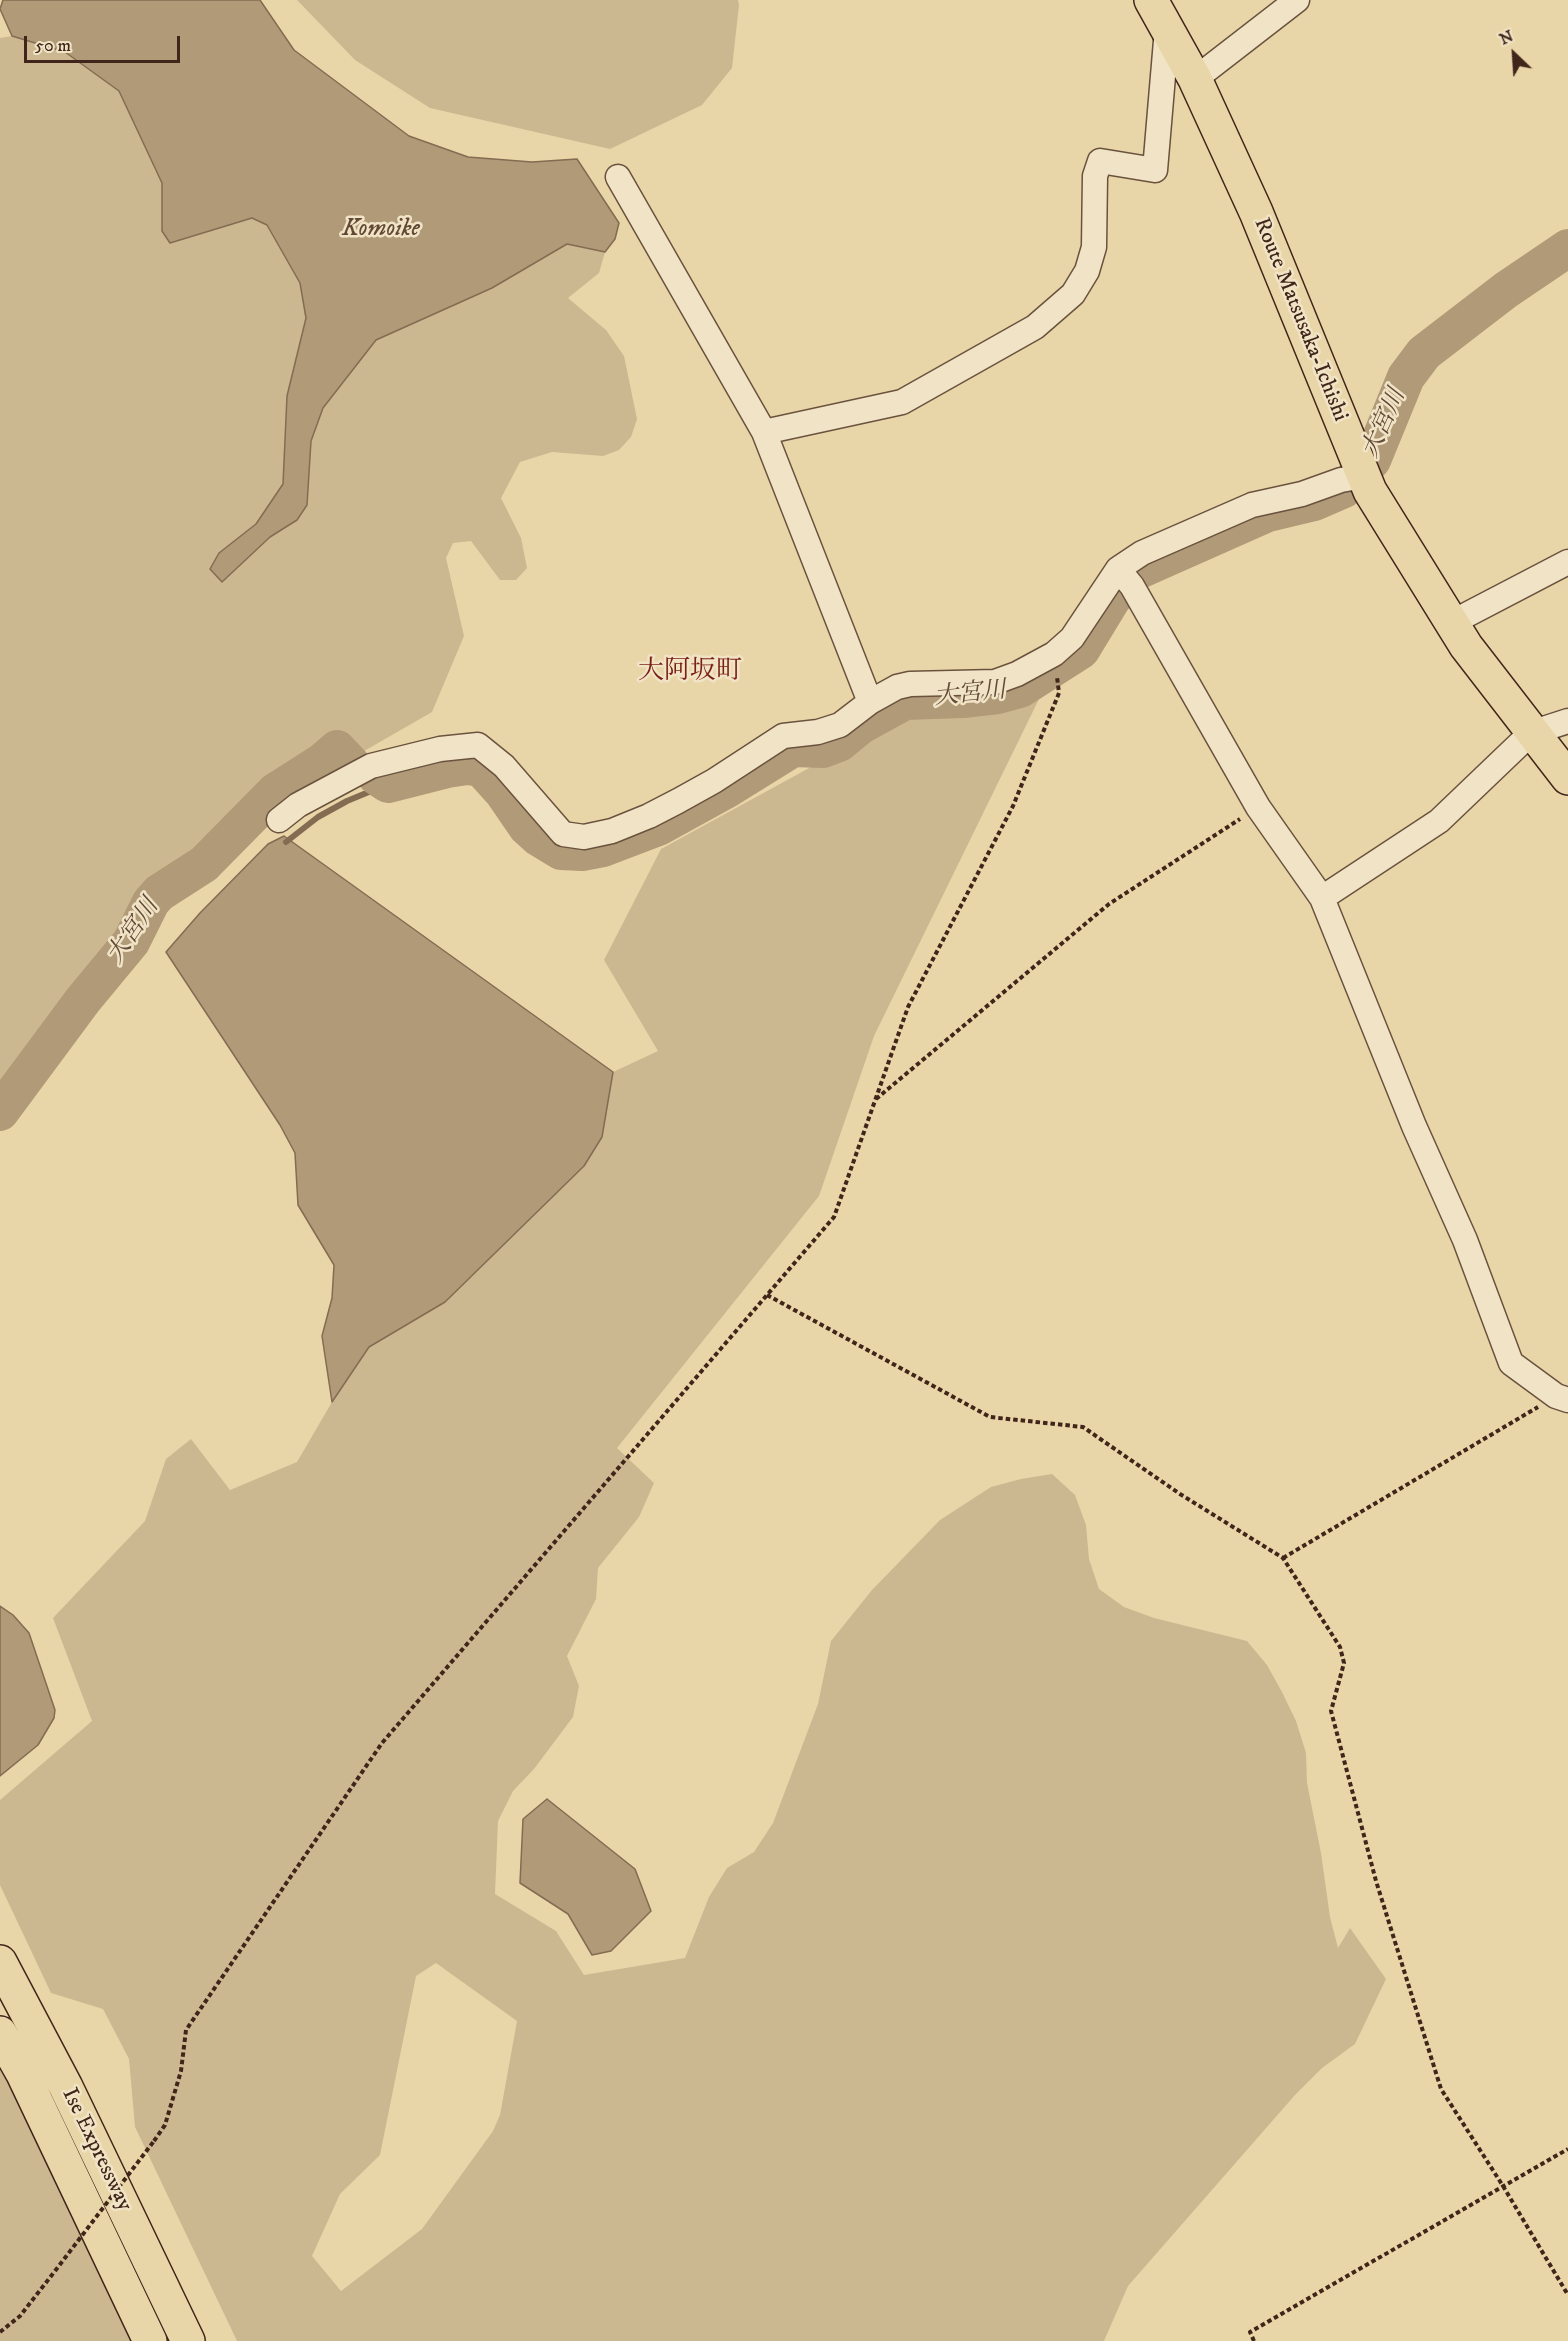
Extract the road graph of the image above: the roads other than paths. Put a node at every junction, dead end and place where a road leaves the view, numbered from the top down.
1 (1151, 0) edge
2 (1297, 0) edge
3 (1167, 29) junction
4 (1195, 79) junction
5 (618, 177) dead end
6 (764, 432) junction
7 (1357, 474) junction
8 (1568, 562) edge
9 (1123, 575) junction
10 (1451, 623) junction
11 (870, 702) junction
12 (1568, 722) edge
13 (1532, 733) junction
14 (1568, 778) edge
15 (279, 820) dead end
16 (1322, 898) junction
17 (1562, 1398) edge
18 (0, 1962) edge
19 (0, 2033) edge
20 (150, 2341) edge
21 (188, 2341) edge

1 - 3 main road, Route Matsusaka-Ichishi
2 - 4 street
3 - 4 main road, Route Matsusaka-Ichishi
3 - 6 street
4 - 7 main road, Route Matsusaka-Ichishi
5 - 6 street
6 - 11 street
7 - 9 street
7 - 10 main road, Route Matsusaka-Ichishi
8 - 10 street
9 - 11 street
9 - 16 street
10 - 13 main road, Route Matsusaka-Ichishi
11 - 15 street
12 - 13 street
13 - 14 main road, Route Matsusaka-Ichishi
13 - 16 street
16 - 17 street
18 - 21 main road, Ise Expressway
19 - 20 main road, Ise Expressway

